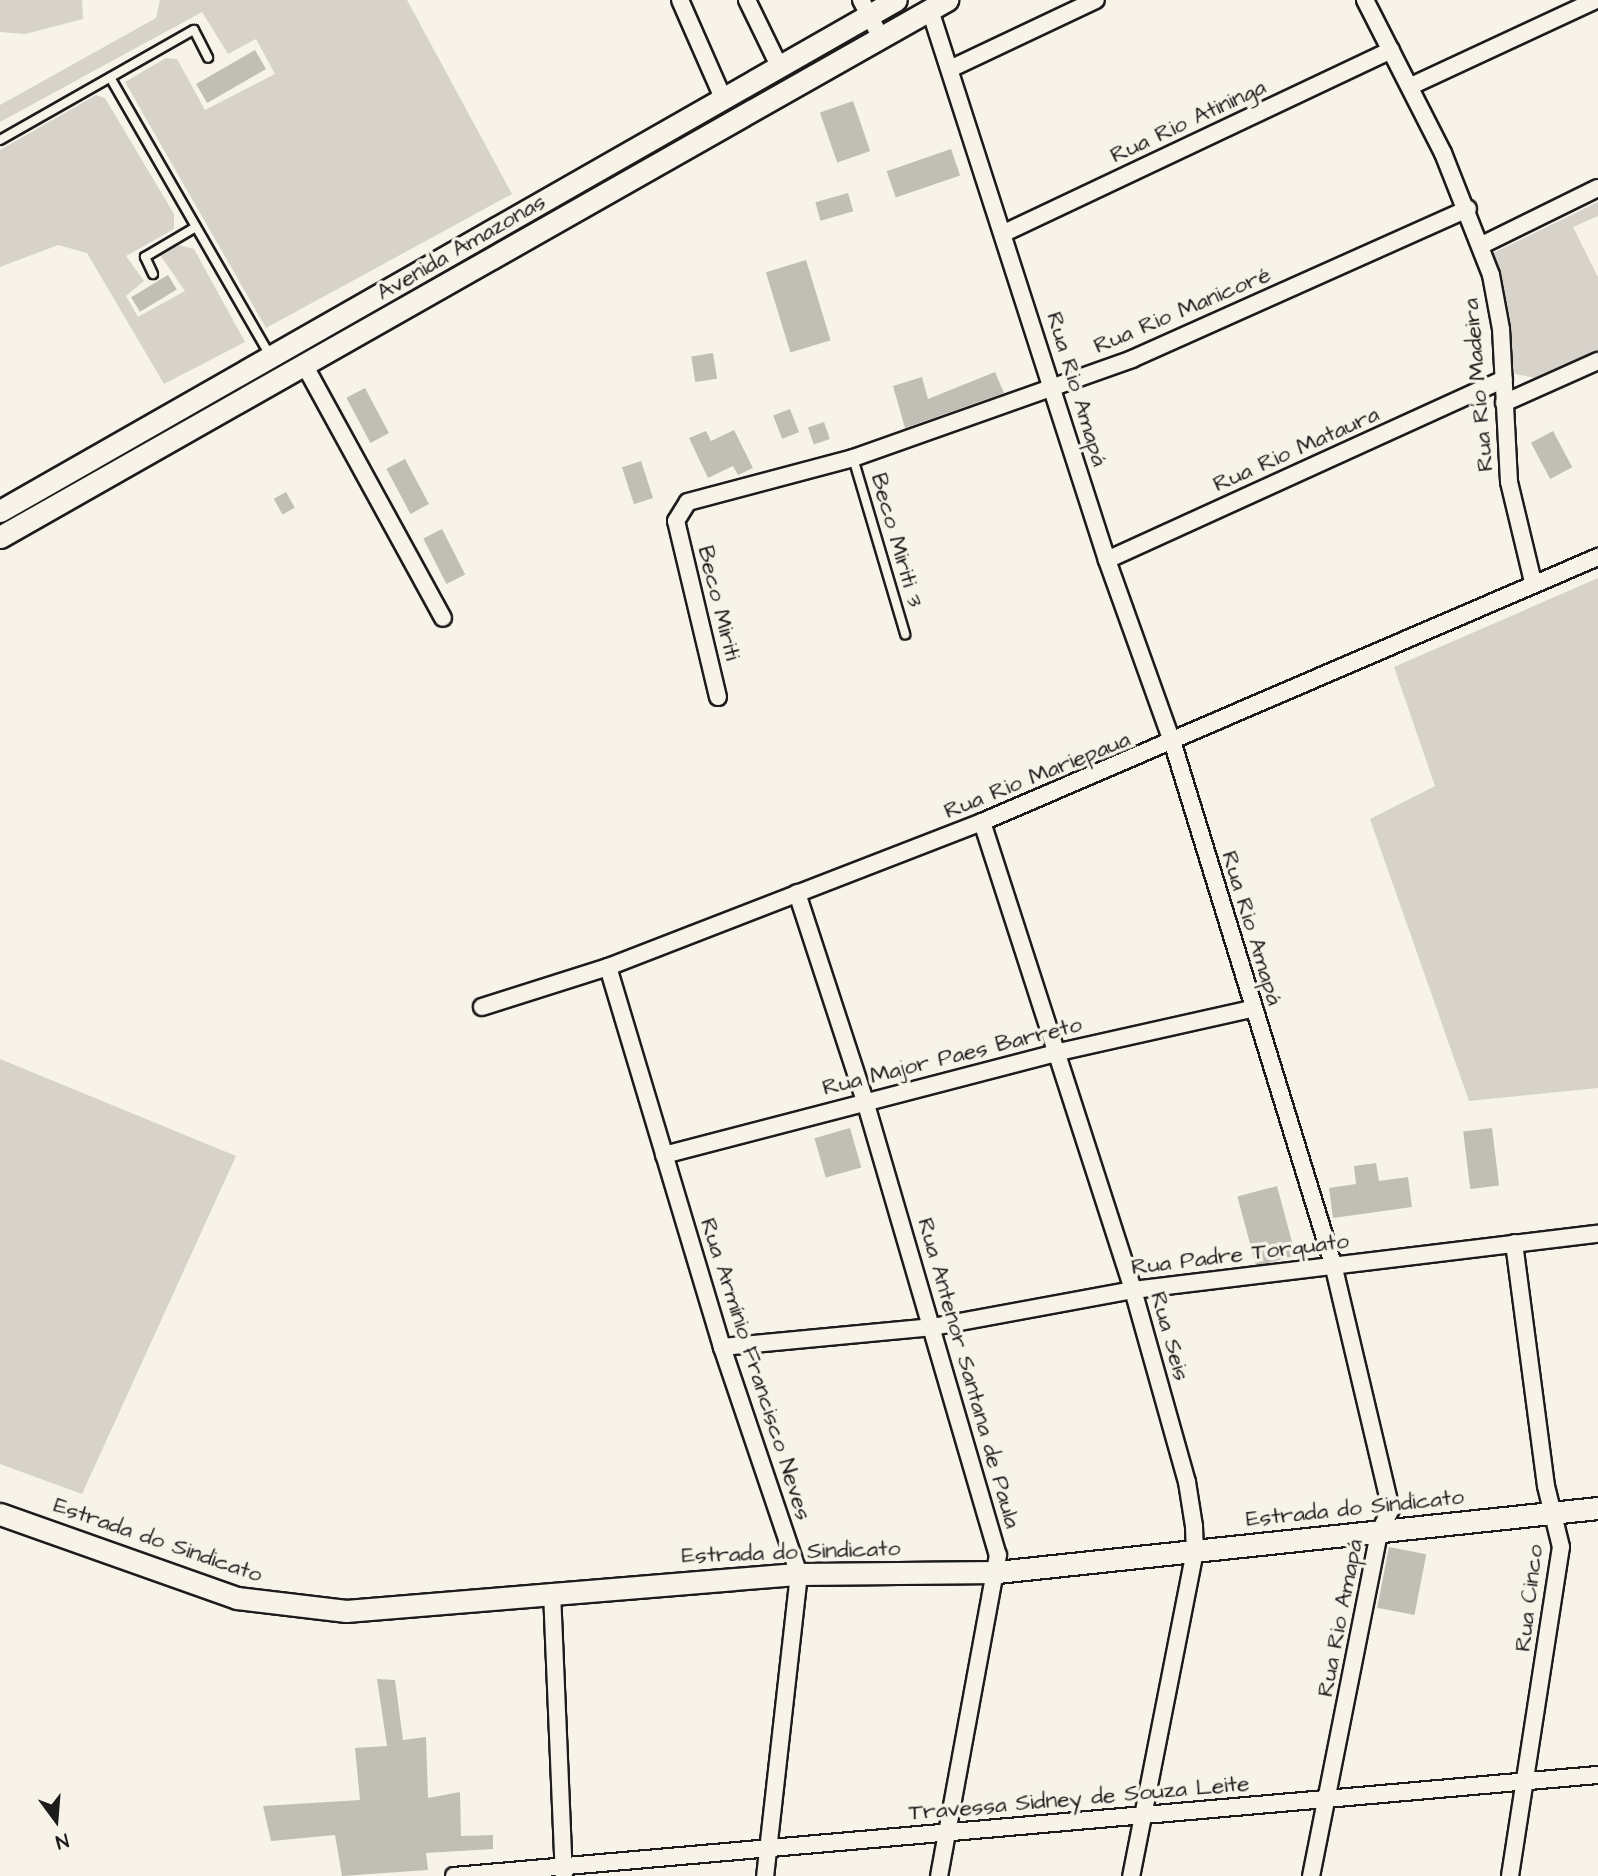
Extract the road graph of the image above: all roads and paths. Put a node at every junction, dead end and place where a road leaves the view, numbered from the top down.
1 (680, 0) edge
2 (747, 0) edge
3 (896, 0) edge
4 (1096, 0) edge
5 (1365, 0) edge
6 (1597, 0) edge
7 (939, 5) edge
8 (865, 8) edge
9 (881, 38) junction
10 (1391, 50) junction
11 (208, 58) dead end
12 (780, 68) junction
13 (952, 68) junction
14 (111, 79) junction
15 (1411, 86) junction
16 (724, 100) junction
17 (0, 140) edge
18 (1598, 188) edge
19 (1468, 209) junction
20 (196, 227) junction
21 (1004, 233) junction
22 (1482, 244) junction
23 (153, 274) dead end
24 (270, 356) junction
25 (1598, 361) edge
26 (305, 366) junction
27 (283, 377) junction
28 (1504, 379) junction
29 (1051, 386) junction
30 (1504, 403) junction
31 (853, 458) junction
32 (0, 511) edge
33 (676, 521) joint
34 (0, 537) edge
35 (1598, 557) edge
36 (1107, 560) junction
37 (1534, 582) junction
38 (443, 618) dead end
39 (905, 634) dead end
40 (718, 697) dead end
41 (1173, 744) junction
42 (982, 822) junction
43 (797, 893) junction
44 (608, 967) junction
45 (482, 1007) dead end
46 (1252, 1009) junction
47 (1059, 1052) junction
48 (865, 1101) junction
49 (664, 1154) junction
50 (1598, 1234) edge
51 (1514, 1243) junction
52 (1333, 1264) junction
53 (1133, 1290) junction
54 (933, 1327) junction
55 (722, 1347) junction
56 (1598, 1508) edge
57 (1554, 1513) junction
58 (0, 1514) edge
59 (1379, 1533) junction
60 (1195, 1551) junction
61 (997, 1572) junction
62 (800, 1574) junction
63 (552, 1592) junction
64 (1598, 1775) edge
65 (1526, 1778) junction
66 (1329, 1796) junction
67 (1142, 1818) junction
68 (948, 1834) junction
69 (770, 1845) junction
70 (563, 1870) edge
71 (454, 1876) edge
72 (765, 1876) edge
73 (939, 1876) edge
74 (1131, 1876) edge
75 (1311, 1876) edge
76 (1510, 1876) edge

1 - 16 street
2 - 12 street
3 - 8 street, Avenida Amazonas
4 - 13 street
5 - 10 street, Rua Rio Madeira
6 - 15 street
7 - 9 street, Avenida Amazonas
7 - 13 street, Rua Rio Amapá
8 - 9 street
8 - 12 street, Avenida Amazonas
9 - 26 street, Avenida Amazonas
10 - 15 street, Rua Rio Madeira
10 - 21 street, Rua Rio Atininga
11 - 14 lane
12 - 16 street, Avenida Amazonas
13 - 21 street, Rua Rio Amapá
14 - 17 lane
14 - 20 lane
15 - 19 street, Rua Rio Madeira
16 - 24 street, Avenida Amazonas
18 - 22 street
19 - 22 street, Rua Rio Madeira
19 - 29 street, Rua Rio Manicoré
20 - 23 lane
20 - 24 lane
21 - 29 street, Rua Rio Amapá
22 - 28 street, Rua Rio Madeira
24 - 27 lane
24 - 32 street, Avenida Amazonas
25 - 30 street
26 - 27 street, Avenida Amazonas
26 - 38 street
27 - 34 street, Avenida Amazonas
28 - 30 street, Rua Rio Madeira
28 - 36 street, Rua Rio Mataura
29 - 31 street, Rua Rio Manicoré
29 - 36 street, Rua Rio Amapá
30 - 37 street, Rua Rio Madeira
31 - 33 street, Rua Rio Manicoré
31 - 39 lane, Beco Miriti 3
33 - 40 street, Beco Miriti
35 - 37 street, Rua Rio Mariepaua
36 - 41 street, Rua Rio Amapá
37 - 41 street, Rua Rio Mariepaua
41 - 42 street, Rua Rio Mariepaua
41 - 46 street, Rua Rio Amapá
42 - 43 street, Rua Rio Mariepaua
42 - 47 street, Rua Seis
43 - 44 street, Rua Rio Mariepaua
43 - 48 street, Rua Antenor Santana de Paula
44 - 45 street, Rua Rio Mariepaua
44 - 49 street, Rua Armínio Francisco Neves
46 - 47 street, Rua Major Paes Barreto
46 - 52 street, Rua Rio Amapá
47 - 48 street, Rua Major Paes Barreto
47 - 53 street, Rua Seis
48 - 49 street, Rua Major Paes Barreto
48 - 54 street, Rua Antenor Santana de Paula
49 - 55 street, Rua Armínio Francisco Neves
50 - 51 street, Rua Padre Torquato
51 - 52 street, Rua Padre Torquato
51 - 57 street, Rua Cinco
52 - 53 street, Rua Padre Torquato
52 - 59 street, Rua Rio Amapá
53 - 54 street, Rua Padre Torquato
53 - 60 street, Rua Seis
54 - 55 street, Rua Padre Torquato
54 - 61 street, Rua Antenor Santana de Paula
55 - 62 street, Rua Armínio Francisco Neves
56 - 57 street, Estrada do Sindicato
57 - 59 street, Estrada do Sindicato
57 - 65 street, Rua Cinco
58 - 63 street, Estrada do Sindicato
59 - 60 street, Estrada do Sindicato
59 - 66 street, Rua Rio Amapá
60 - 61 street, Estrada do Sindicato
60 - 67 street, Rua Seis
61 - 62 street, Estrada do Sindicato
61 - 68 street, Rua Antenor Santana de Paula
62 - 63 street, Estrada do Sindicato
62 - 69 street, Rua Armínio Francisco Neves
63 - 70 street
64 - 65 street, Travessa Sidney de Souza Leite
65 - 66 street, Travessa Sidney de Souza Leite
65 - 76 street, Rua Cinco
66 - 67 street, Travessa Sidney de Souza Leite
66 - 75 street, Rua Rio Amapá
67 - 68 street, Travessa Sidney de Souza Leite
67 - 74 street, Rua Seis
68 - 69 street, Travessa Sidney de Souza Leite
68 - 73 street, Rua Antenor Santana de Paula
69 - 70 street, Travessa Sidney de Souza Leite
69 - 72 street, Rua Armínio Francisco Neves
70 - 71 street, Travessa Sidney de Souza Leite

